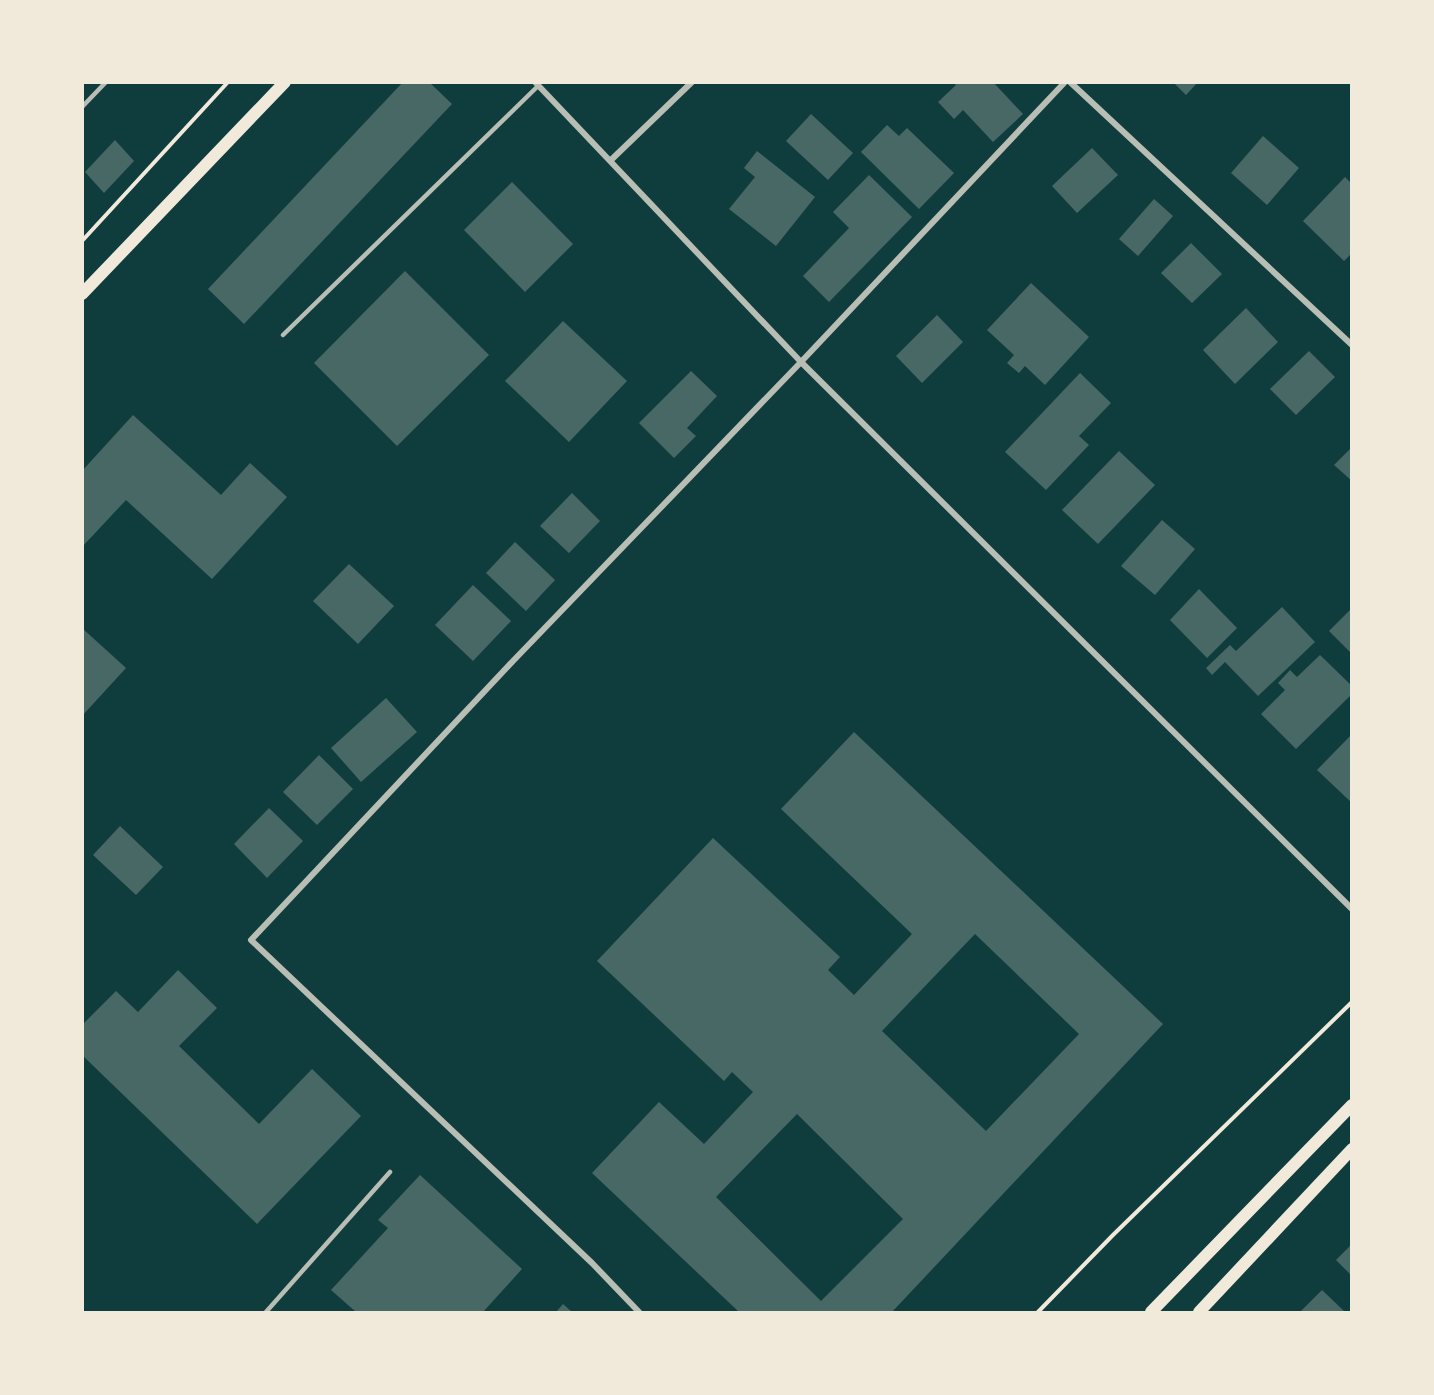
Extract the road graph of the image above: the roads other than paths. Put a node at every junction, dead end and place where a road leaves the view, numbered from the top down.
1 (106, 82) edge
2 (285, 82) edge
3 (692, 82) edge
4 (1065, 82) edge
5 (1070, 82) edge
6 (537, 84) edge
7 (82, 106) edge
8 (610, 161) junction
9 (82, 294) edge
10 (283, 335) dead end
11 (1352, 345) edge
12 (801, 362) junction
13 (1352, 909) edge
14 (1352, 1105) edge
15 (1352, 1149) edge
16 (390, 1172) dead end
17 (266, 1312) edge
18 (639, 1312) edge
19 (1151, 1312) edge
20 (1198, 1312) edge

1 - 7 lane
2 - 9 main road
3 - 8 street
4 - 12 street
5 - 11 street
6 - 8 street
6 - 10 lane
8 - 12 street
12 - 13 street
12 - 18 street
14 - 19 main road
15 - 20 main road
16 - 17 lane

